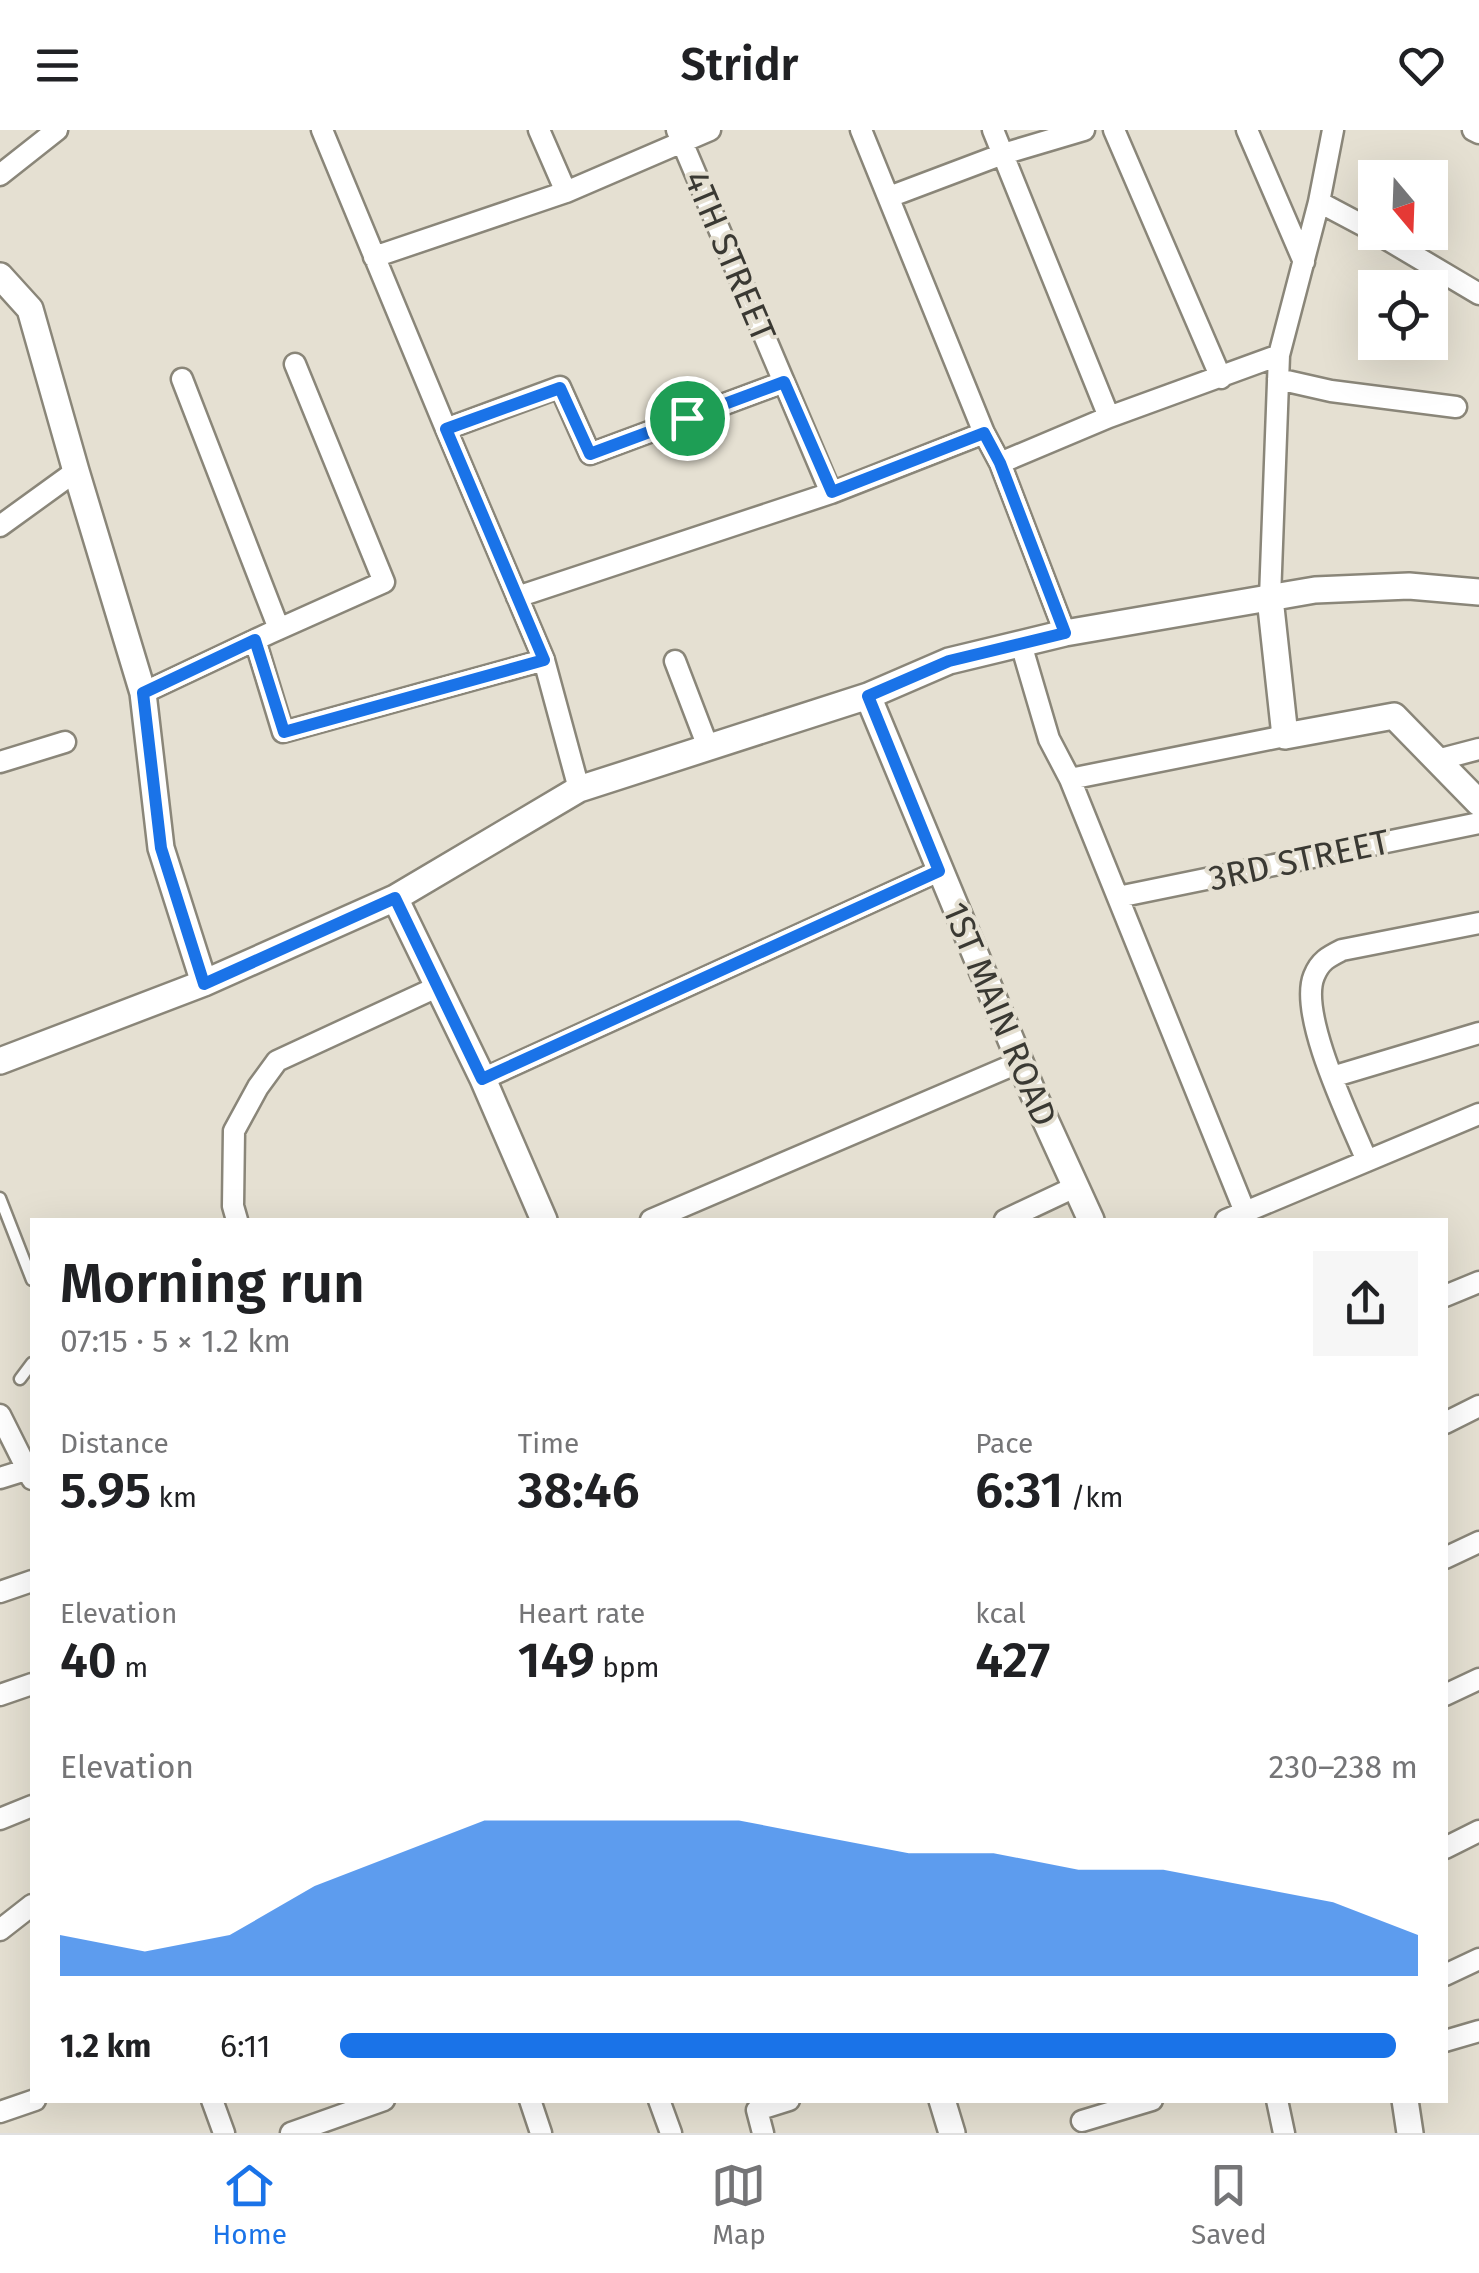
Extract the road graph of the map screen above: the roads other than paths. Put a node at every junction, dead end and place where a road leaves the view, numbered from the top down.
1 (57, 130) edge
2 (322, 130) edge
3 (539, 130) edge
4 (710, 130) edge
5 (860, 130) edge
6 (993, 130) edge
7 (1084, 130) edge
8 (1114, 130) edge
9 (1247, 130) edge
10 (1333, 130) edge
11 (679, 136) edge
12 (1003, 154) junction
13 (0, 176) edge
14 (566, 192) junction
15 (889, 197) junction
16 (1318, 202) junction
17 (374, 257) junction
18 (1304, 262) junction
19 (0, 276) edge
20 (1479, 294) edge
21 (1280, 355) junction
22 (295, 364) dead end
23 (1222, 378) junction
24 (182, 379) dead end
25 (1278, 380) junction
26 (784, 382) junction
27 (1456, 407) dead end
28 (1108, 417) junction
29 (446, 429) junction
30 (984, 433) junction
31 (1000, 463) junction
32 (76, 471) junction
33 (832, 492) junction
34 (0, 526) edge
35 (1479, 592) edge
36 (517, 597) junction
37 (1270, 598) junction
38 (279, 629) junction
39 (1065, 633) junction
40 (255, 640) junction
41 (1022, 644) junction
42 (544, 660) junction
43 (675, 661) dead end
44 (143, 693) junction
45 (868, 696) junction
46 (1285, 736) junction
47 (66, 742) dead end
48 (708, 747) junction
49 (1479, 749) edge
50 (1437, 760) junction
51 (0, 762) edge
52 (1070, 779) junction
53 (579, 789) junction
54 (1479, 803) edge
55 (1479, 822) edge
56 (939, 871) junction
57 (1118, 897) junction
58 (395, 898) junction
59 (1479, 923) edge
60 (204, 984) junction
61 (438, 987) junction
62 (1479, 1032) edge
63 (0, 1062) edge
64 (1020, 1062) junction
65 (1332, 1077) junction
66 (482, 1079) junction
67 (1479, 1114) edge
68 (1368, 1162) junction
69 (1076, 1186) junction
70 (0, 1198) edge
71 (1236, 1216) edge
72 (236, 1218) edge
73 (543, 1218) edge
74 (656, 1218) edge
75 (1009, 1218) edge
76 (1090, 1218) edge
77 (30, 1275) edge
78 (1479, 1282) edge
79 (1448, 1295) edge
80 (30, 1366) edge
81 (20, 1379) dead end
82 (1479, 1406) edge
83 (0, 1415) edge
84 (1448, 1422) edge
85 (30, 1470) edge
86 (30, 1472) edge
87 (0, 1478) edge
88 (1479, 1542) edge
89 (1448, 1557) edge
90 (30, 1582) edge
91 (0, 1592) edge
92 (1479, 1679) edge
93 (30, 1685) edge
94 (1448, 1694) edge
95 (0, 1695) edge
96 (30, 1807) edge
97 (0, 1819) edge
98 (1479, 1831) edge
99 (1448, 1846) edge
100 (30, 1907) edge
101 (0, 1930) edge
102 (1479, 1959) edge
103 (1448, 1974) edge
104 (1479, 2031) edge
105 (1448, 2040) edge
106 (30, 2102) edge
107 (213, 2103) edge
108 (376, 2103) edge
109 (531, 2103) edge
110 (661, 2103) edge
111 (779, 2103) edge
112 (943, 2103) edge
113 (1075, 2103) edge
114 (1144, 2103) edge
115 (1278, 2103) edge
116 (1405, 2103) edge
117 (0, 2112) edge
118 (1084, 2127) edge
119 (224, 2133) edge
120 (292, 2133) edge
121 (541, 2133) edge
122 (671, 2133) edge
123 (763, 2133) edge
124 (952, 2133) edge
125 (1284, 2133) edge
126 (1410, 2133) edge

1 - 13 street
2 - 17 street
3 - 14 street
4 - 11 street
5 - 15 street
6 - 12 street
7 - 12 street
8 - 23 street
9 - 18 street
10 - 16 street
11 - 14 street
11 - 26 street, 4TH STREET
12 - 15 street
12 - 28 street
14 - 17 street
15 - 30 street
16 - 18 street
16 - 20 street
17 - 29 street
18 - 21 street
19 - 32 street
21 - 23 street
21 - 25 street
22 - 38 street
23 - 28 street
24 - 38 street
25 - 27 street
25 - 37 street
26 - 29 street
26 - 33 street, 4TH STREET
28 - 31 street
29 - 36 street
30 - 31 street
30 - 33 street
31 - 39 street
32 - 34 street
32 - 44 street
33 - 36 street
35 - 37 street
36 - 42 street
37 - 39 street
37 - 46 street
38 - 40 street
39 - 41 street
40 - 42 street
40 - 44 street
41 - 45 street
41 - 52 street
42 - 53 street
43 - 48 street
44 - 60 street
45 - 48 street
45 - 56 street, 1ST MAIN ROAD
46 - 50 street
46 - 52 street
47 - 51 street
48 - 53 street
49 - 50 street
50 - 54 street
52 - 57 street
53 - 58 street
55 - 57 street, 3RD STREET
56 - 64 street, 1ST MAIN ROAD
56 - 66 street
57 - 71 street
58 - 60 street
58 - 61 street
59 - 65 street
60 - 63 street
61 - 66 street
61 - 72 street
62 - 65 street
64 - 69 street, 1ST MAIN ROAD
64 - 74 street
65 - 68 street
66 - 73 street
67 - 68 street
68 - 71 street
69 - 75 street
69 - 76 street, 1ST MAIN ROAD
70 - 77 lane
78 - 79 street
80 - 81 lane
82 - 84 street
83 - 85 street
86 - 87 street
88 - 89 street
90 - 91 street
92 - 94 street
93 - 95 street
96 - 97 street
98 - 99 street
100 - 101 street
102 - 103 street
104 - 105 street
106 - 117 street
107 - 119 street
108 - 120 street
109 - 121 street
110 - 122 street
111 - 123 street
112 - 124 street
113 - 118 street
114 - 118 street
115 - 125 street
116 - 126 street

